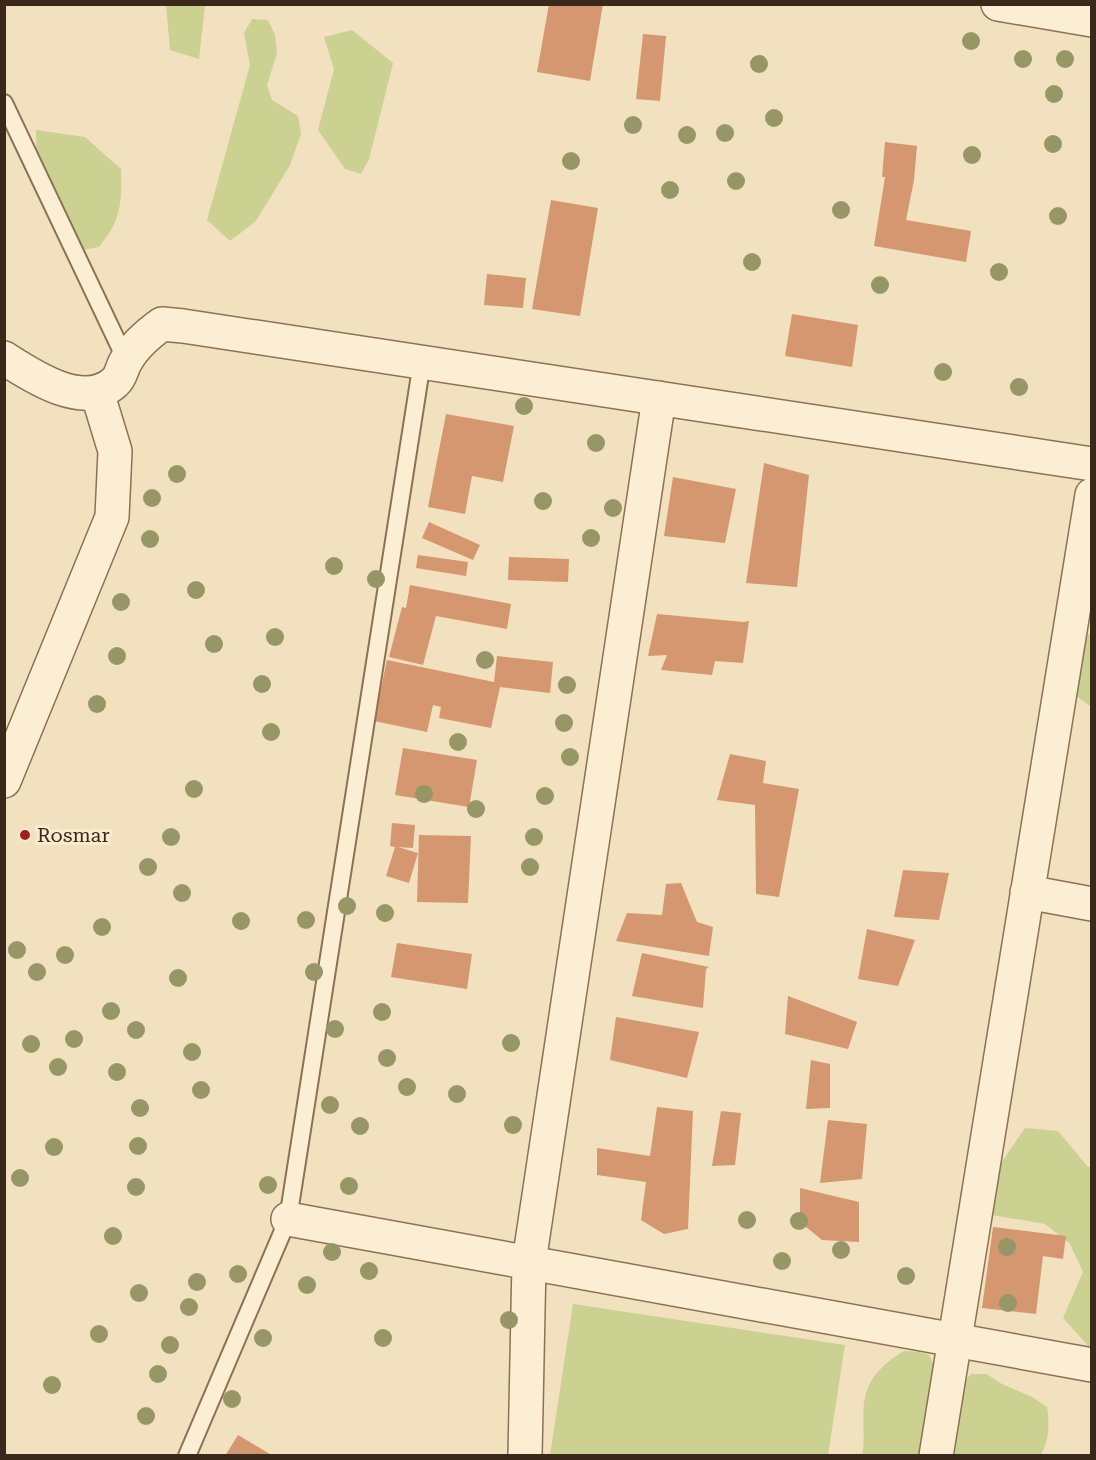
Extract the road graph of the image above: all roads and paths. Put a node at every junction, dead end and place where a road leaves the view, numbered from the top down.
1 (998, 4) edge
2 (1092, 20) edge
3 (4, 103) edge
4 (6, 358) edge
5 (126, 360) junction
6 (422, 362) junction
7 (97, 392) junction
8 (659, 399) junction
9 (1092, 464) edge
10 (1092, 495) edge
11 (4, 781) edge
12 (1027, 892) junction
13 (1092, 904) edge
14 (288, 1219) junction
15 (529, 1262) junction
16 (955, 1339) junction
17 (1092, 1365) edge
18 (187, 1455) edge
19 (525, 1455) edge
20 (936, 1455) edge

1 - 2 street
3 - 5 lane
4 - 7 street
5 - 6 street
5 - 7 street
6 - 8 street
6 - 14 lane
7 - 11 street
8 - 9 street
8 - 15 street
10 - 12 street
12 - 13 street
12 - 16 street
14 - 15 street
14 - 18 lane
15 - 16 street
15 - 19 street
16 - 17 street
16 - 20 street

